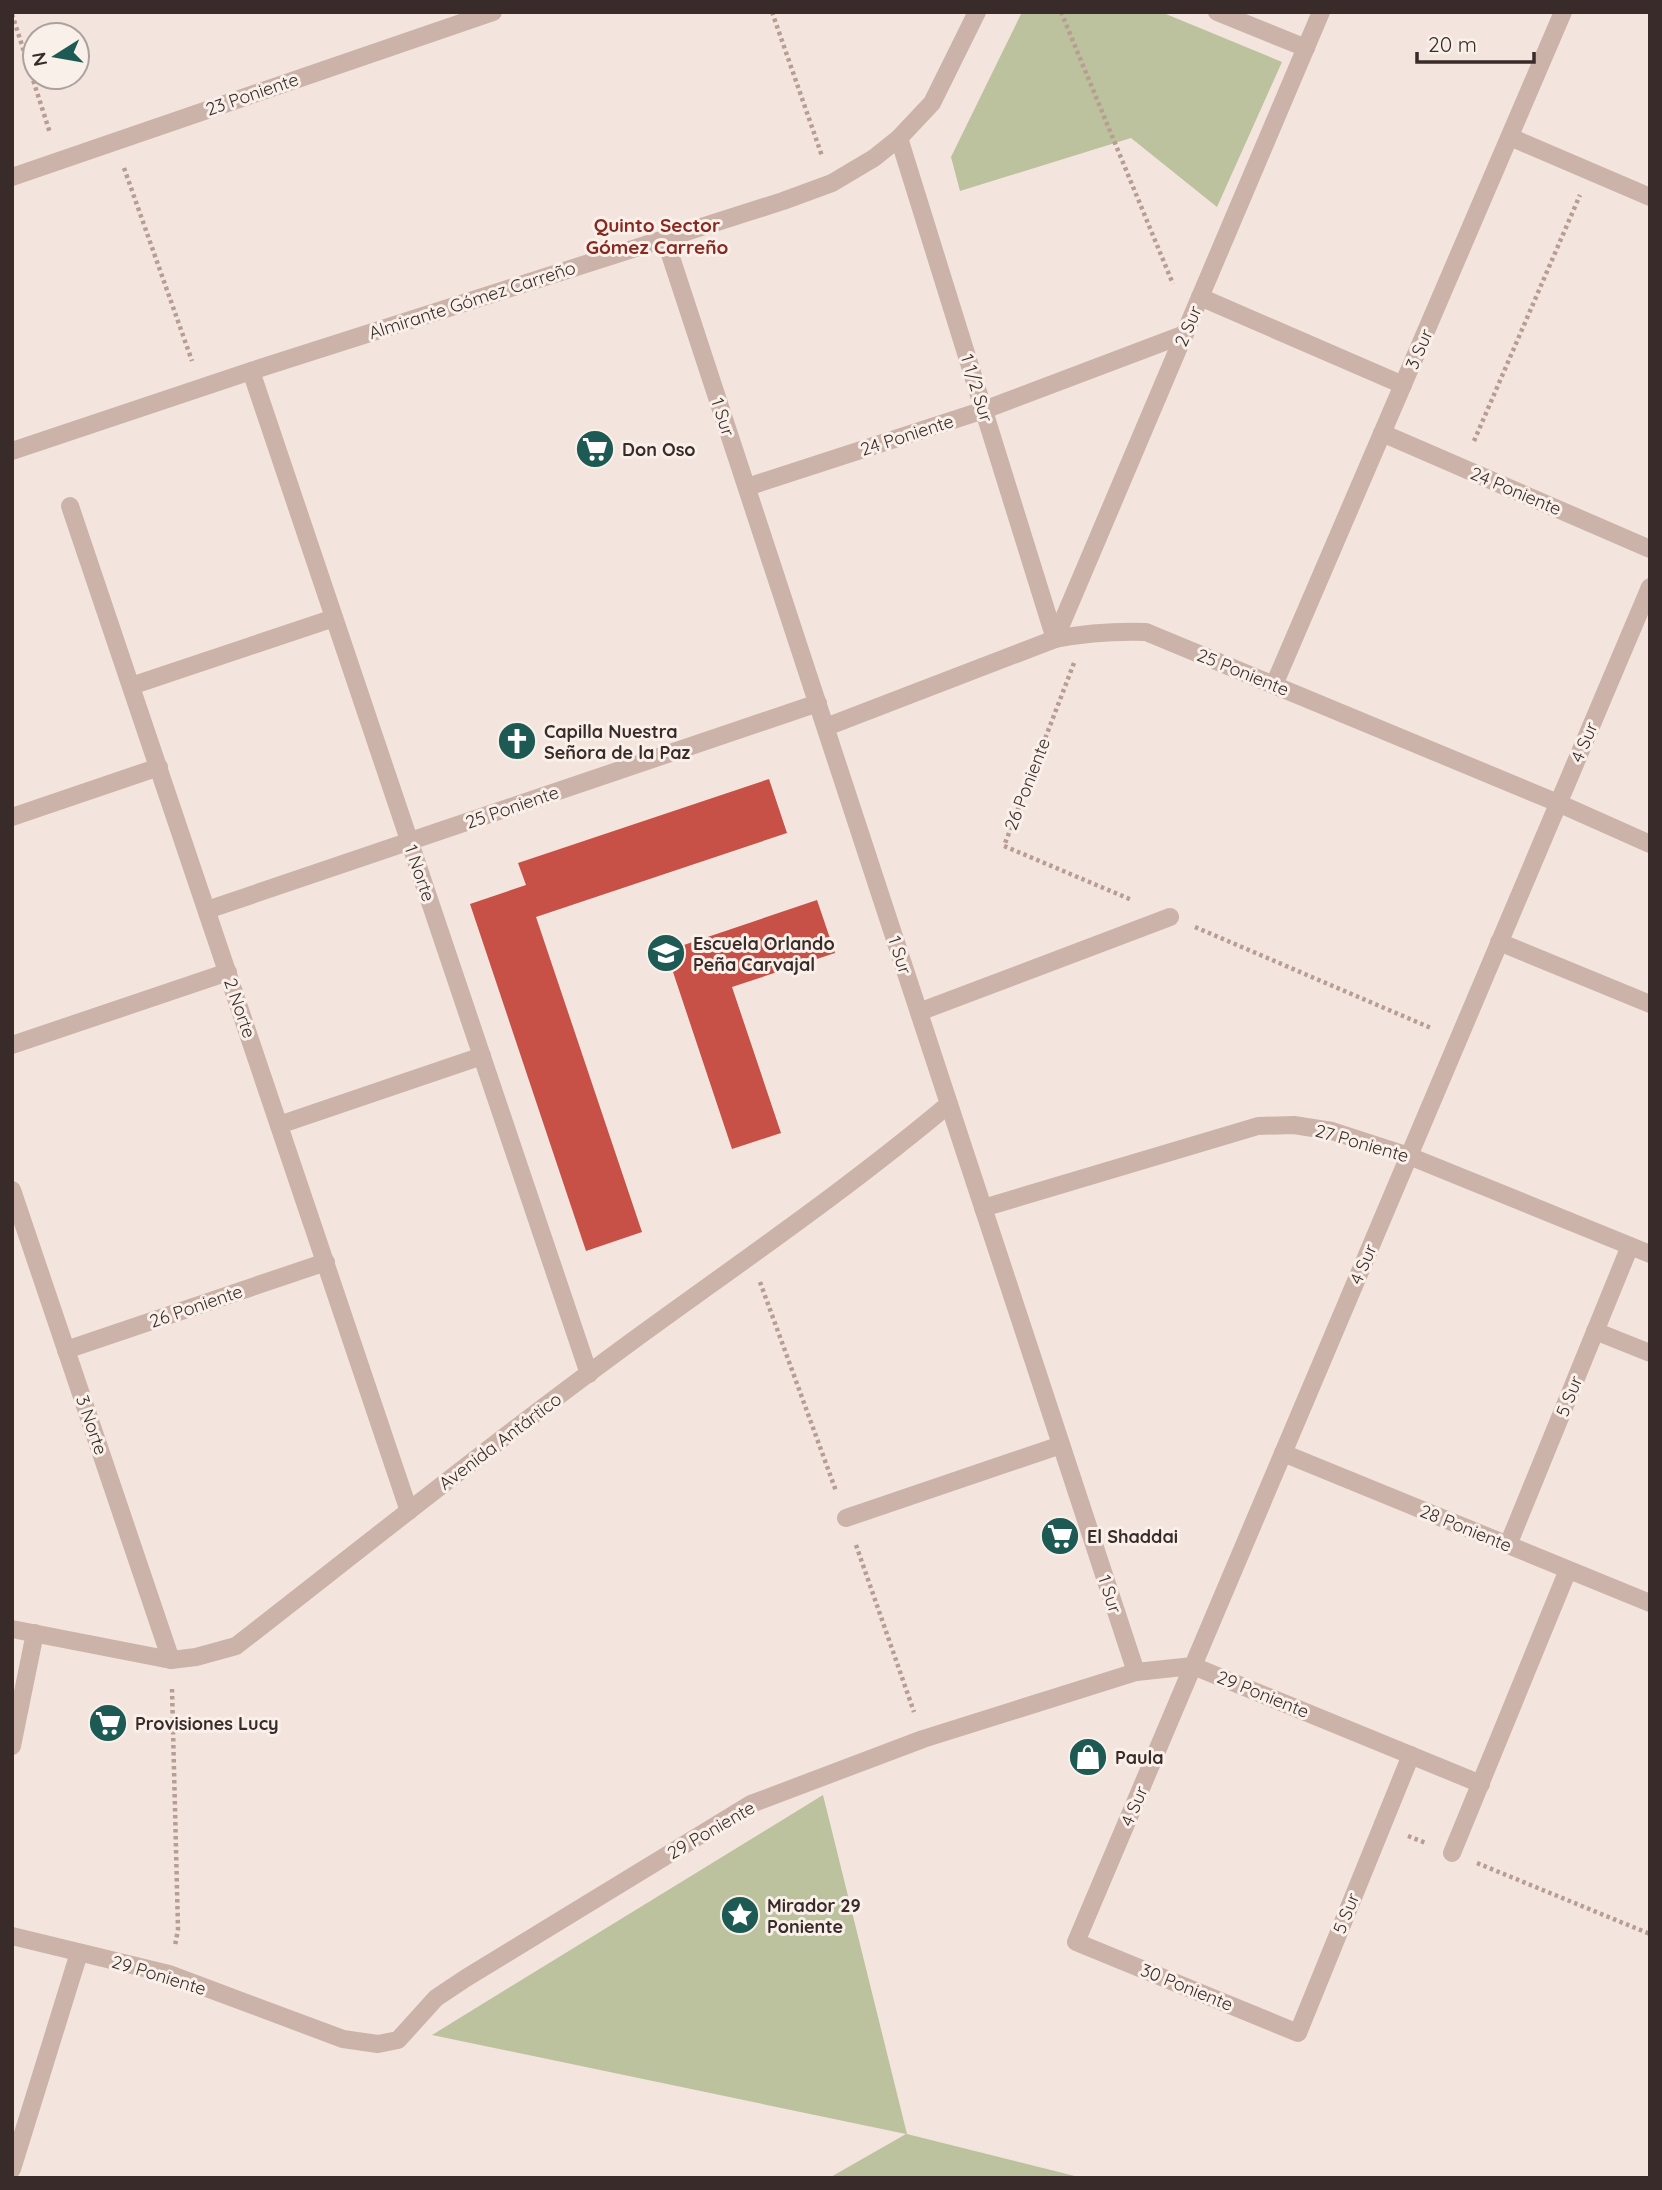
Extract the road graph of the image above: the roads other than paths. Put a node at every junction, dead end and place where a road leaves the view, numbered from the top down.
1 (493, 12) edge
2 (977, 12) edge
3 (1217, 12) edge
4 (1321, 12) edge
5 (1563, 12) edge
6 (1306, 48) junction
7 (1510, 136) junction
8 (899, 138) junction
9 (12, 177) edge
10 (1650, 197) edge
11 (665, 239) junction
12 (1200, 297) junction
13 (1187, 329) junction
14 (251, 371) junction
15 (1403, 385) junction
16 (984, 410) junction
17 (1382, 433) junction
18 (12, 451) edge
19 (747, 487) junction
20 (70, 506) dead end
21 (1650, 549) edge
22 (1650, 587) edge
23 (334, 618) junction
24 (1055, 639) junction
25 (1274, 685) junction
26 (131, 686) junction
27 (818, 704) junction
28 (826, 727) junction
29 (159, 767) junction
30 (1558, 803) junction
31 (12, 817) edge
32 (409, 842) junction
33 (1650, 844) edge
34 (207, 911) junction
35 (1170, 916) road end
36 (1499, 942) junction
37 (228, 972) junction
38 (1650, 1004) edge
39 (919, 1012) junction
40 (12, 1045) edge
41 (482, 1056) junction
42 (949, 1104) junction
43 (279, 1125) junction
44 (1409, 1156) junction
45 (12, 1190) edge
46 (983, 1208) junction
47 (21, 1242) edge
48 (1630, 1246) junction
49 (1650, 1254) edge
50 (326, 1262) junction
51 (1595, 1331) junction
52 (66, 1350) junction
53 (1650, 1353) edge
54 (589, 1374) junction
55 (1061, 1445) junction
56 (1283, 1453) junction
57 (409, 1511) junction
58 (846, 1518) dead end
59 (1508, 1545) junction
60 (1567, 1570) junction
61 (1650, 1603) edge
62 (12, 1629) edge
63 (34, 1633) junction
64 (171, 1660) junction
65 (1193, 1666) junction
66 (1136, 1672) junction
67 (12, 1746) edge
68 (1411, 1755) junction
69 (1481, 1784) junction
70 (1452, 1853) road end
71 (12, 1936) edge
72 (1076, 1942) joint
73 (79, 1953) junction
74 (1298, 2032) joint
75 (12, 2169) edge

1 - 9 street, 23 Poniente
2 - 8 street, Almirante Gómez Carreño
3 - 6 street
4 - 6 street, 2 Sur
5 - 7 street, 3 Sur
6 - 12 street, 2 Sur
7 - 10 street
7 - 15 street, 3 Sur
8 - 11 street, Almirante Gómez Carreño
8 - 16 street, 1 1/2 Sur
11 - 14 street, Almirante Gómez Carreño
11 - 19 street, 1 Sur
12 - 13 street, 2 Sur
12 - 15 street
13 - 16 street, 24 Poniente
13 - 24 street, 2 Sur
14 - 18 street, Almirante Gómez Carreño
14 - 23 street, 1 Norte
15 - 17 street, 3 Sur
16 - 19 street, 24 Poniente
16 - 24 street, 1 1/2 Sur
17 - 21 street, 24 Poniente
17 - 25 street, 3 Sur
19 - 27 street, 1 Sur
20 - 26 street, 2 Norte
22 - 30 street, 4 Sur
23 - 26 street
23 - 32 street, 1 Norte
24 - 25 street, 25 Poniente
24 - 28 street, 25 Poniente
25 - 30 street, 25 Poniente
26 - 29 street, 2 Norte
27 - 28 street, 1 Sur
27 - 32 street, 25 Poniente
28 - 39 street, 1 Sur
29 - 31 street
29 - 34 street, 2 Norte
30 - 33 street, 25 Poniente
30 - 36 street, 4 Sur
32 - 34 street, 25 Poniente
32 - 41 street, 1 Norte
34 - 37 street, 2 Norte
35 - 39 street
36 - 38 street
36 - 44 street, 4 Sur
37 - 40 street
37 - 43 street, 2 Norte
39 - 42 street, 1 Sur
41 - 43 street
41 - 54 street, 1 Norte
42 - 46 street, 1 Sur
42 - 54 street, Avenida Antártico
43 - 50 street, 2 Norte
44 - 46 street, 27 Poniente
44 - 48 street, 27 Poniente
44 - 56 street, 4 Sur
45 - 47 street, 3 Norte
46 - 55 street, 1 Sur
47 - 52 street, 3 Norte
48 - 49 street, 27 Poniente
48 - 51 street, 5 Sur
50 - 52 street, 26 Poniente
50 - 57 street, 2 Norte
51 - 53 street
51 - 59 street, 5 Sur
52 - 64 street, 3 Norte
54 - 57 street, Avenida Antártico
55 - 58 street
55 - 66 street, 1 Sur
56 - 59 street, 28 Poniente
56 - 65 street, 4 Sur
57 - 64 street, Avenida Antártico
59 - 60 street, 28 Poniente
60 - 61 street, 28 Poniente
60 - 69 street
62 - 63 street, Avenida Antártico
63 - 64 street, Avenida Antártico
63 - 67 street
65 - 66 street, 29 Poniente
65 - 68 street, 29 Poniente
65 - 72 street, 4 Sur
66 - 73 street, 29 Poniente
68 - 69 street, 29 Poniente
68 - 74 street, 5 Sur
69 - 70 street
71 - 73 street, 29 Poniente
72 - 74 street, 30 Poniente
73 - 75 street

